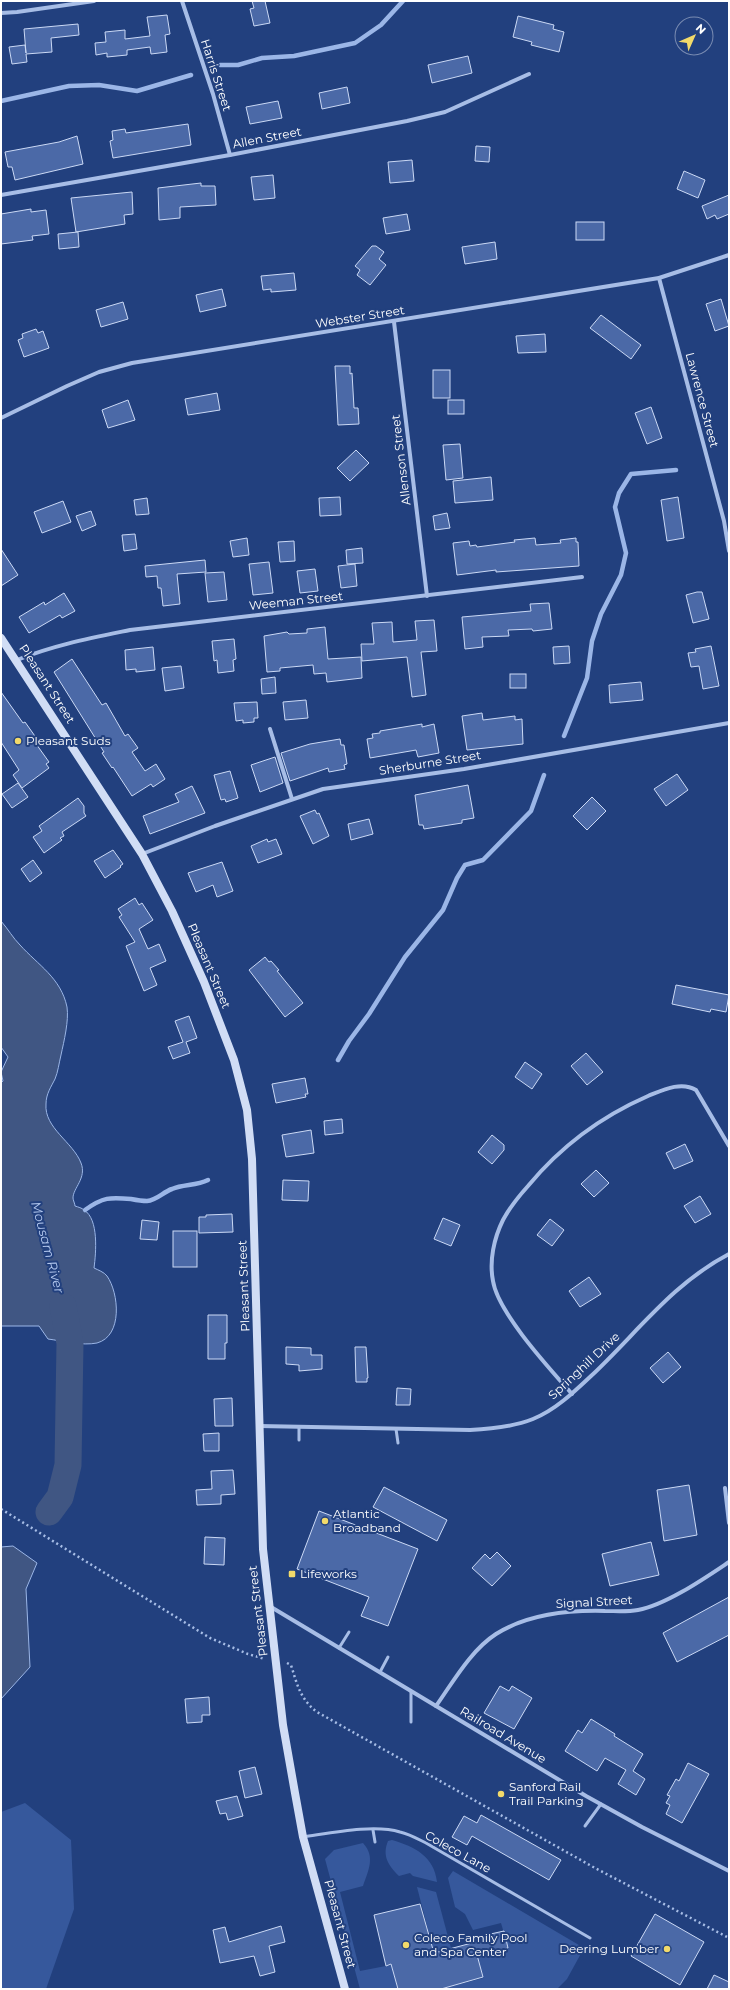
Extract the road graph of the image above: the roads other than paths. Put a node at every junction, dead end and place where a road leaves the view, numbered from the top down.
1 (94, 1) edge
2 (182, 1) edge
3 (1, 13) edge
4 (529, 74) dead end
5 (230, 155) junction
6 (1, 195) edge
7 (729, 255) edge
8 (659, 278) junction
9 (394, 322) junction
10 (1, 418) edge
11 (729, 520) edge
12 (724, 521) junction
13 (729, 551) edge
14 (582, 577) dead end
15 (427, 596) junction
16 (1, 638) edge
17 (17, 660) junction
18 (729, 723) edge
19 (270, 729) dead end
20 (292, 799) junction
21 (142, 854) junction
22 (729, 1146) edge
23 (729, 1254) edge
24 (572, 1394) junction
25 (259, 1426) junction
26 (299, 1427) junction
27 (396, 1429) junction
28 (299, 1440) dead end
29 (398, 1443) dead end
30 (725, 1488) dead end
31 (729, 1522) edge
32 (729, 1562) edge
33 (271, 1607) junction
34 (348, 1632) dead end
35 (339, 1648) junction
36 (388, 1657) dead end
37 (380, 1672) junction
38 (411, 1691) junction
39 (436, 1706) junction
40 (411, 1722) dead end
41 (601, 1804) junction
42 (585, 1826) dead end
43 (373, 1830) junction
44 (303, 1837) junction
45 (375, 1842) dead end
46 (729, 1871) edge
47 (590, 1938) dead end
48 (345, 1989) edge

1 - 3 street
2 - 5 street, Harris Street
4 - 5 street, Allen Street
5 - 6 street, Allen Street
7 - 8 street, Webster Street
8 - 9 street, Webster Street
8 - 12 street, Lawrence Street
9 - 10 street, Webster Street
9 - 15 street, Allenson Street
11 - 12 street
12 - 13 street, Lawrence Street
14 - 15 street, Weeman Street
15 - 17 street, Weeman Street
16 - 17 main road, Pleasant Street
17 - 21 main road, Pleasant Street
18 - 20 street, Sherburne Street
19 - 20 street
20 - 21 street, Sherburne Street
21 - 25 main road, Pleasant Street
22 - 24 street
23 - 24 street, Springhill Drive
24 - 27 street, Springhill Drive
25 - 26 street, Springhill Drive
25 - 33 main road, Pleasant Street
26 - 27 street, Springhill Drive
26 - 28 lane
27 - 29 lane
30 - 31 street
32 - 39 street, Signal Street
33 - 35 street, Railroad Avenue
33 - 44 main road, Pleasant Street
34 - 35 lane
35 - 37 street, Railroad Avenue
36 - 37 lane
37 - 38 street, Railroad Avenue
38 - 39 street, Railroad Avenue
38 - 40 lane
39 - 41 street, Railroad Avenue
41 - 42 lane
41 - 46 street, Railroad Avenue
43 - 44 lane, Coleco Lane
43 - 45 lane
43 - 47 lane, Coleco Lane
44 - 48 main road, Pleasant Street

